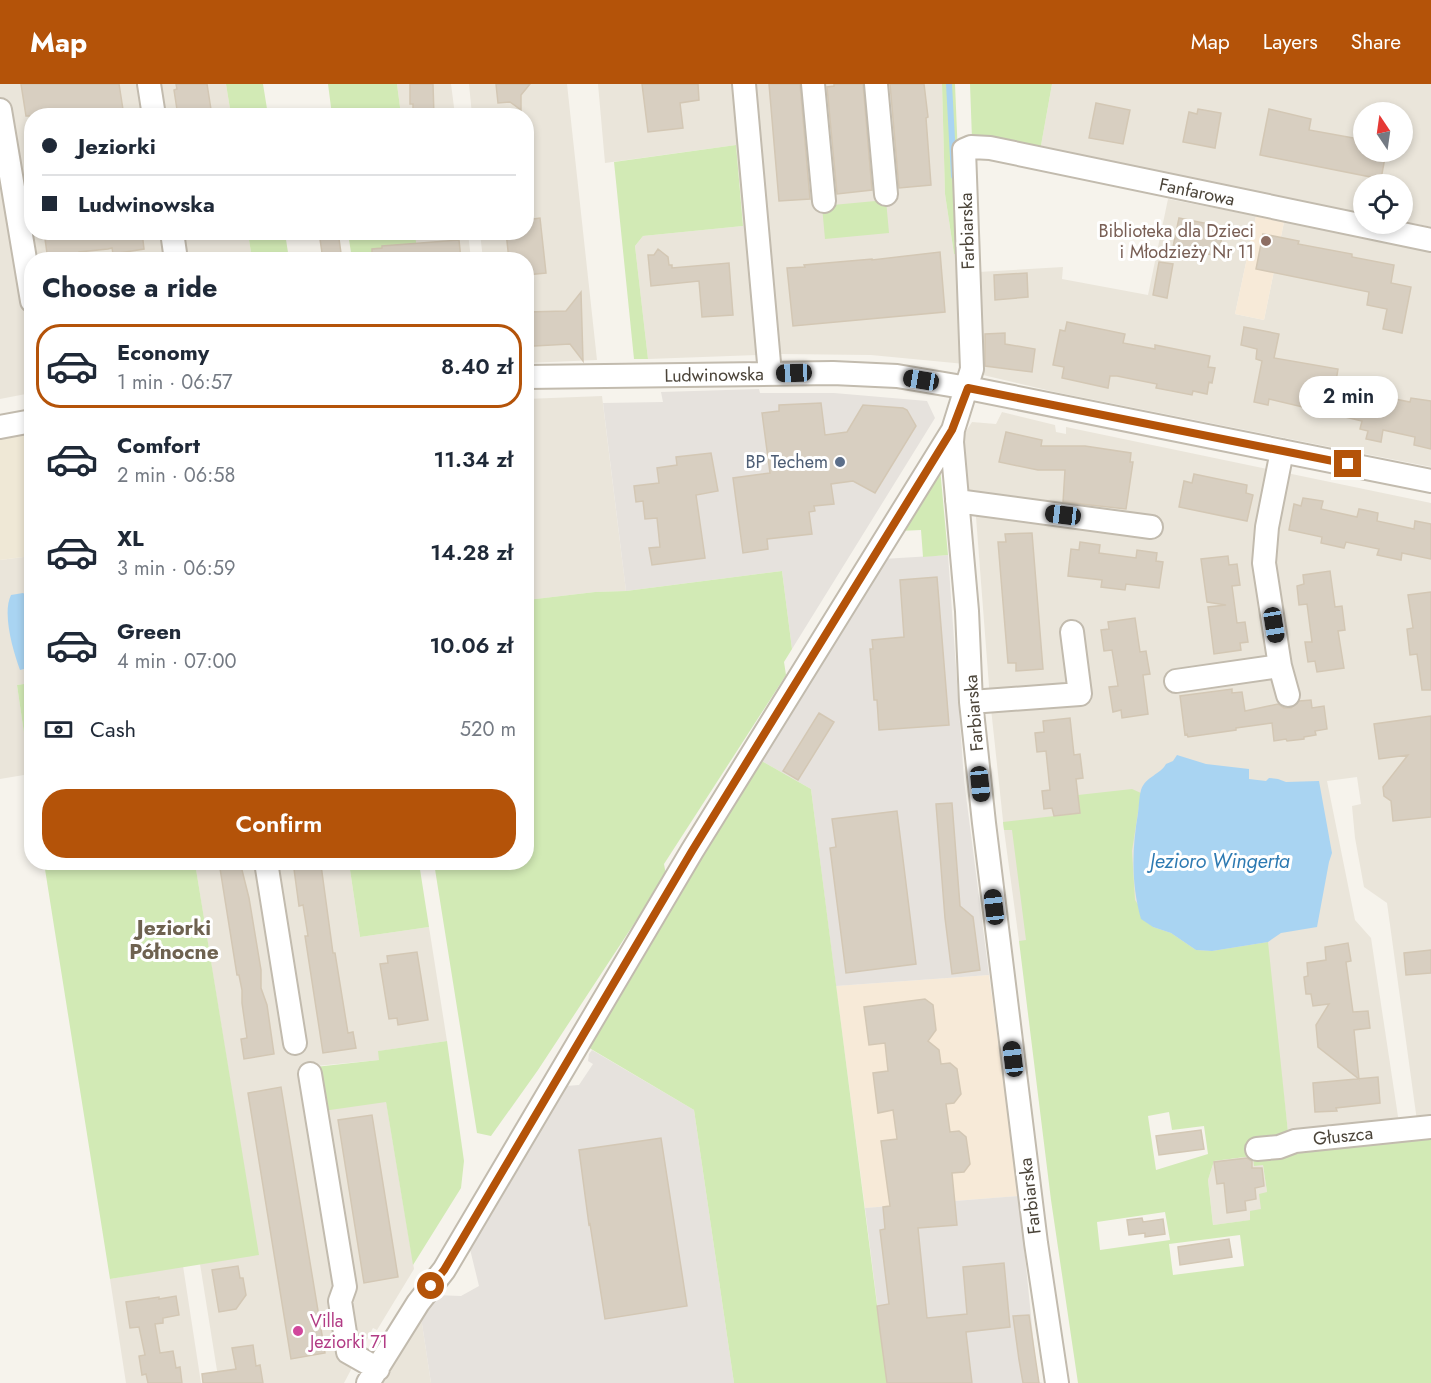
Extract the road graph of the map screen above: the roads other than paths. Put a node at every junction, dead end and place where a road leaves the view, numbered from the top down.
1 (149, 84) edge
2 (744, 84) edge
3 (813, 84) edge
4 (876, 84) edge
5 (153, 108) edge
6 (0, 110) edge
7 (964, 150) joint
8 (886, 194) dead end
9 (824, 201) dead end
10 (1431, 240) edge
11 (24, 253) edge
12 (770, 374) junction
13 (534, 377) edge
14 (968, 388) junction
15 (24, 423) edge
16 (0, 427) edge
17 (952, 430) junction
18 (1282, 451) junction
19 (1431, 481) edge
20 (957, 501) junction
21 (1151, 526) dead end
22 (1072, 632) dead end
23 (1280, 666) junction
24 (1176, 681) dead end
25 (1288, 695) dead end
26 (971, 702) junction
27 (267, 870) edge
28 (295, 1043) dead end
29 (310, 1074) dead end
30 (1431, 1127) edge
31 (1257, 1149) dead end
32 (373, 1376) edge
33 (1058, 1383) edge

1 - 5 street
2 - 12 street
3 - 9 street
4 - 8 street
6 - 11 street
7 - 10 street, Fanfarowa
7 - 14 street, Farbiarska
12 - 13 street, Ludwinowska
12 - 14 street, Ludwinowska
14 - 17 street, Farbiarska
14 - 18 street, Ludwinowska
15 - 16 street
17 - 20 street, Farbiarska
17 - 32 street
18 - 19 street, Ludwinowska
18 - 23 street
20 - 21 street
20 - 26 street, Farbiarska
22 - 26 street
23 - 24 street
23 - 25 street
26 - 33 street, Farbiarska
27 - 28 street
29 - 32 street
30 - 31 street, Głuszca

